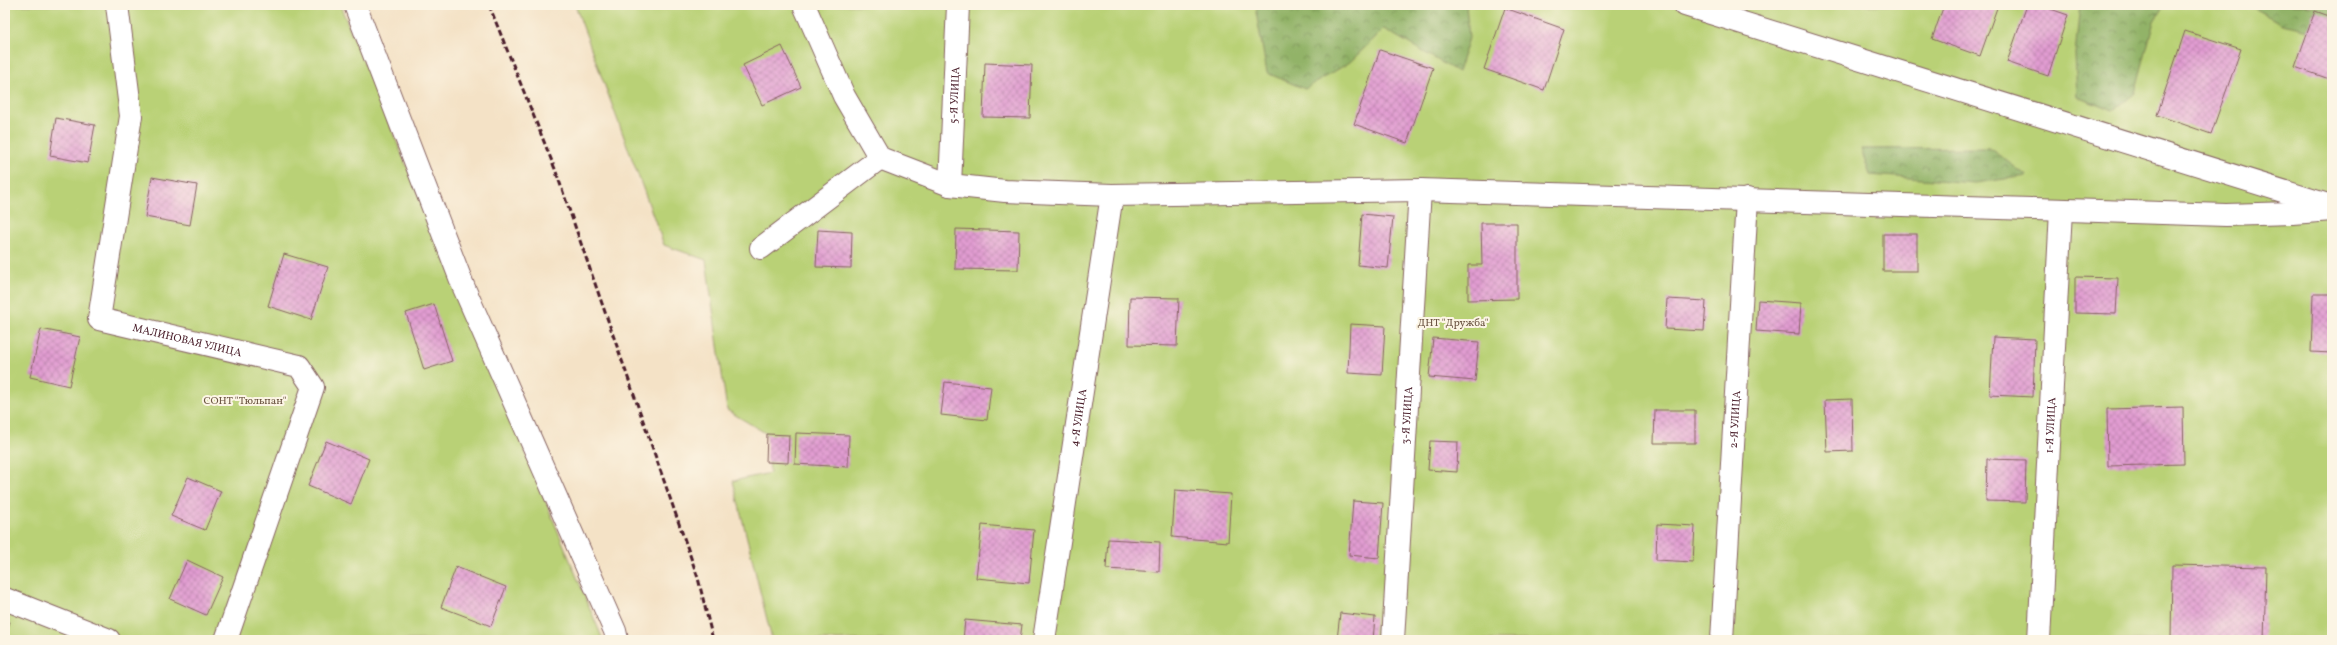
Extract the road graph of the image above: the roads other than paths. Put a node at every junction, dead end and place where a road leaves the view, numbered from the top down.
1 (117, 5) edge
2 (355, 5) edge
3 (804, 5) edge
4 (958, 5) edge
5 (1685, 5) edge
6 (880, 158) junction
7 (950, 185) junction
8 (1420, 190) junction
9 (1112, 195) junction
10 (1747, 199) junction
11 (2332, 206) edge
12 (2060, 210) junction
13 (2332, 210) edge
14 (761, 248) dead end
15 (5, 599) edge
16 (109, 640) edge
17 (226, 640) edge
18 (617, 640) edge
19 (1044, 640) edge
20 (1393, 640) edge
21 (1722, 640) edge
22 (2039, 640) edge

1 - 17 street, МАЛИНОВАЯ УЛИЦА
2 - 18 street
3 - 6 street
4 - 7 street, 5-Я УЛИЦА
5 - 11 street
6 - 7 street
6 - 14 street
7 - 9 street
8 - 9 street
8 - 10 street
8 - 20 street, 3-Я УЛИЦА
9 - 19 street, 4-Я УЛИЦА
10 - 12 street
10 - 21 street, 2-Я УЛИЦА
12 - 13 street
12 - 22 street, 1-Я УЛИЦА
15 - 16 street

